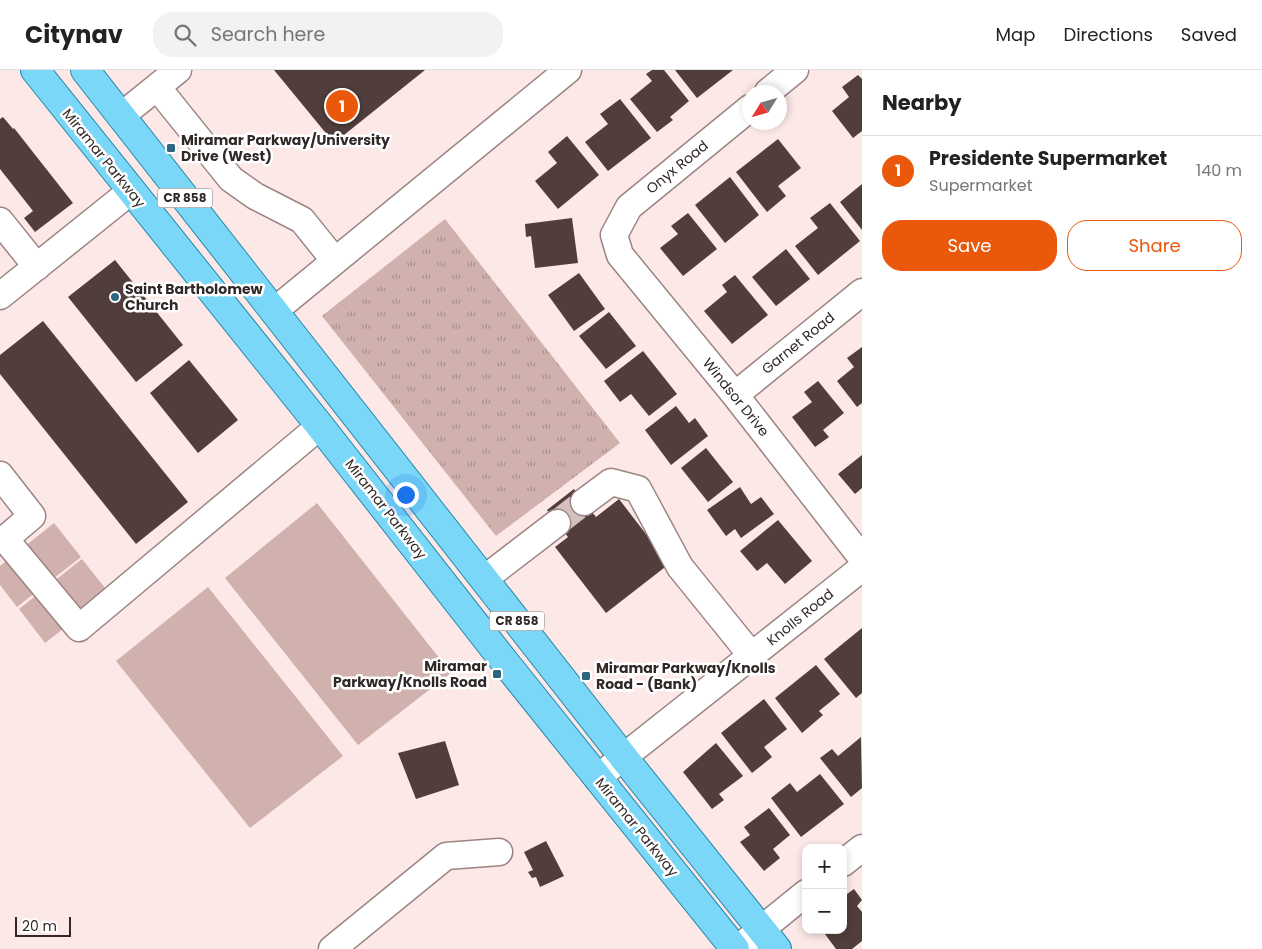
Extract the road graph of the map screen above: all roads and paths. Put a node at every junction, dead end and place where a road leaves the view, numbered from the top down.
1 (35, 70) edge
2 (85, 70) edge
3 (178, 70) edge
4 (568, 70) edge
5 (795, 70) edge
6 (777, 85) edge
7 (157, 87) junction
8 (742, 115) edge
9 (121, 116) junction
10 (131, 191) junction
11 (184, 196) junction
12 (0, 221) edge
13 (614, 236) joint
14 (336, 261) junction
15 (37, 267) junction
16 (862, 292) edge
17 (0, 296) edge
18 (274, 311) junction
19 (230, 314) junction
20 (735, 395) junction
21 (320, 426) junction
22 (367, 430) junction
23 (0, 475) edge
24 (584, 502) tunnel mouth
25 (557, 523) tunnel mouth
26 (862, 558) edge
27 (862, 568) edge
28 (484, 579) junction
29 (752, 656) junction
30 (624, 758) junction
31 (597, 778) junction
32 (862, 848) edge
33 (499, 852) dead end
34 (847, 861) edge
35 (802, 899) edge
36 (769, 939) edge
37 (332, 949) edge
38 (736, 949) edge

1 - 10 main road, Miramar Parkway / CR 858
2 - 9 main road, CR 858
3 - 7 street
4 - 14 street
5 - 6 street
7 - 9 street
7 - 14 street
8 - 13 street, Onyx Road
9 - 11 main road, CR 858
10 - 11 main road
10 - 15 street
10 - 19 main road, Miramar Parkway / CR 858
11 - 18 main road, CR 858
12 - 15 street
13 - 20 street, Windsor Drive
14 - 18 street
15 - 17 street
16 - 20 street, Garnet Road
18 - 19 main road
18 - 22 main road, CR 858
19 - 21 main road, Miramar Parkway / CR 858
20 - 26 street, Windsor Drive
21 - 22 main road
21 - 23 street
21 - 31 main road, Miramar Parkway / CR 858
22 - 28 main road, CR 858
24 - 29 street
25 - 28 street
27 - 29 street, Knolls Road
28 - 30 main road, CR 858
29 - 30 street, Knolls Road
30 - 31 street, Knolls Road
30 - 36 main road, CR 858
31 - 38 main road, Miramar Parkway / CR 858
32 - 34 street
33 - 37 street
35 - 36 street
36 - 38 street

